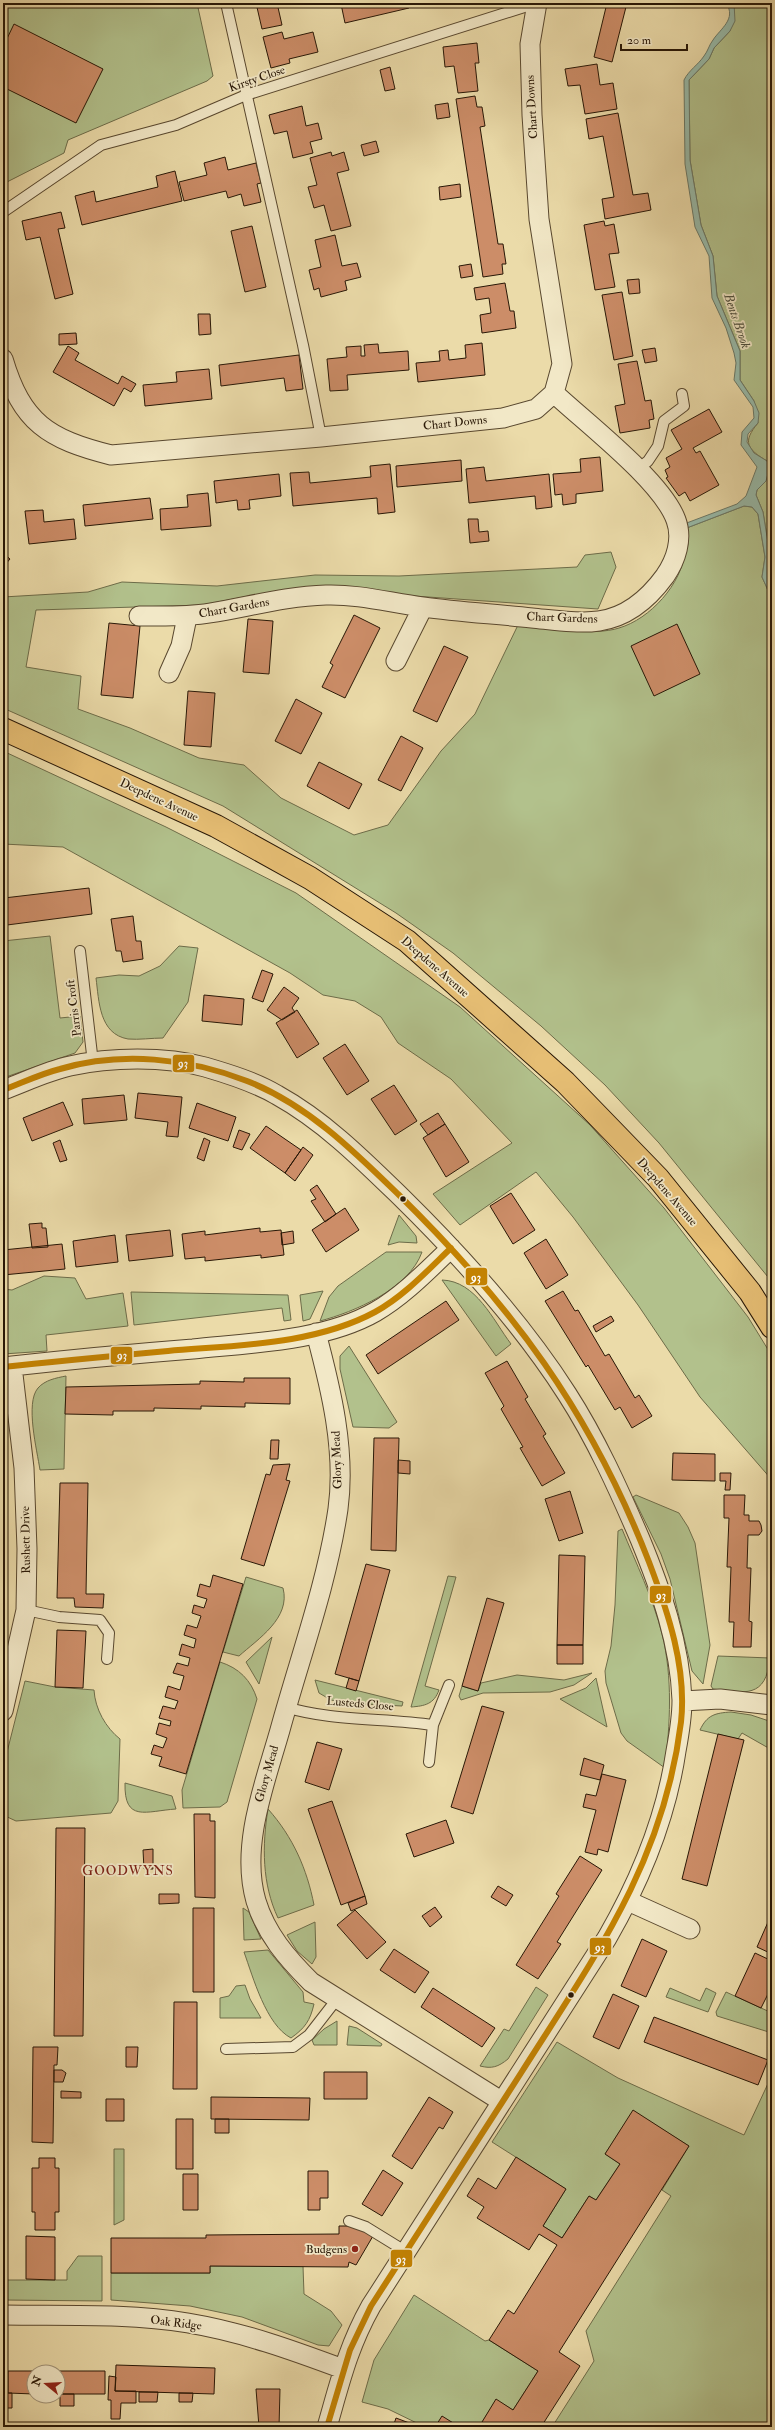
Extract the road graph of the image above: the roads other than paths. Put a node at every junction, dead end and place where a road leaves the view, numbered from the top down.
1 (226, 3) edge
2 (537, 3) edge
3 (246, 95) junction
4 (3, 212) edge
5 (3, 359) edge
6 (554, 393) junction
7 (682, 394) dead end
8 (321, 437) junction
9 (638, 469) junction
10 (422, 607) junction
11 (139, 616) dead end
12 (187, 617) junction
13 (396, 661) dead end
14 (169, 673) dead end
15 (3, 729) edge
16 (80, 951) dead end
17 (94, 1063) junction
18 (3, 1090) edge
19 (451, 1248) junction
20 (772, 1327) edge
21 (316, 1333) junction
22 (8, 1366) edge
23 (26, 1610) junction
24 (107, 1659) dead end
25 (449, 1685) dead end
26 (682, 1701) junction
27 (772, 1705) edge
28 (286, 1707) junction
29 (3, 1711) edge
30 (433, 1726) junction
31 (429, 1762) dead end
32 (628, 1901) junction
33 (690, 1929) dead end
34 (337, 1999) junction
35 (226, 2049) dead end
36 (501, 2101) junction
37 (349, 2221) dead end
38 (405, 2252) junction
39 (3, 2315) edge
40 (342, 2369) junction
41 (327, 2427) edge

1 - 3 lane
2 - 3 lane, Kirsty Close
2 - 6 street, Chart Downs
3 - 4 lane, Kirsty Close
3 - 8 lane
5 - 8 street, Chart Downs
6 - 8 street, Chart Downs
6 - 9 street, Chart Gardens
7 - 9 lane
9 - 10 street, Chart Gardens
10 - 12 street, Chart Gardens
10 - 13 street
11 - 12 street, Chart Gardens
12 - 14 street
15 - 20 highway, Deepdene Avenue
16 - 17 lane, Parris Croft
17 - 18 street
17 - 19 street
19 - 21 street
19 - 26 street
21 - 22 street
21 - 28 street, Glory Mead
22 - 23 street, Rushett Drive
23 - 24 lane
23 - 29 street, Rushett Drive
25 - 30 lane
26 - 27 street
26 - 32 street
28 - 30 lane, Lusteds Close
28 - 34 street, Glory Mead
30 - 31 lane
32 - 33 street
32 - 36 street
34 - 35 lane
34 - 36 street, Glory Mead
36 - 38 street
37 - 38 lane
38 - 40 street
39 - 40 street, Oak Ridge
40 - 41 street

